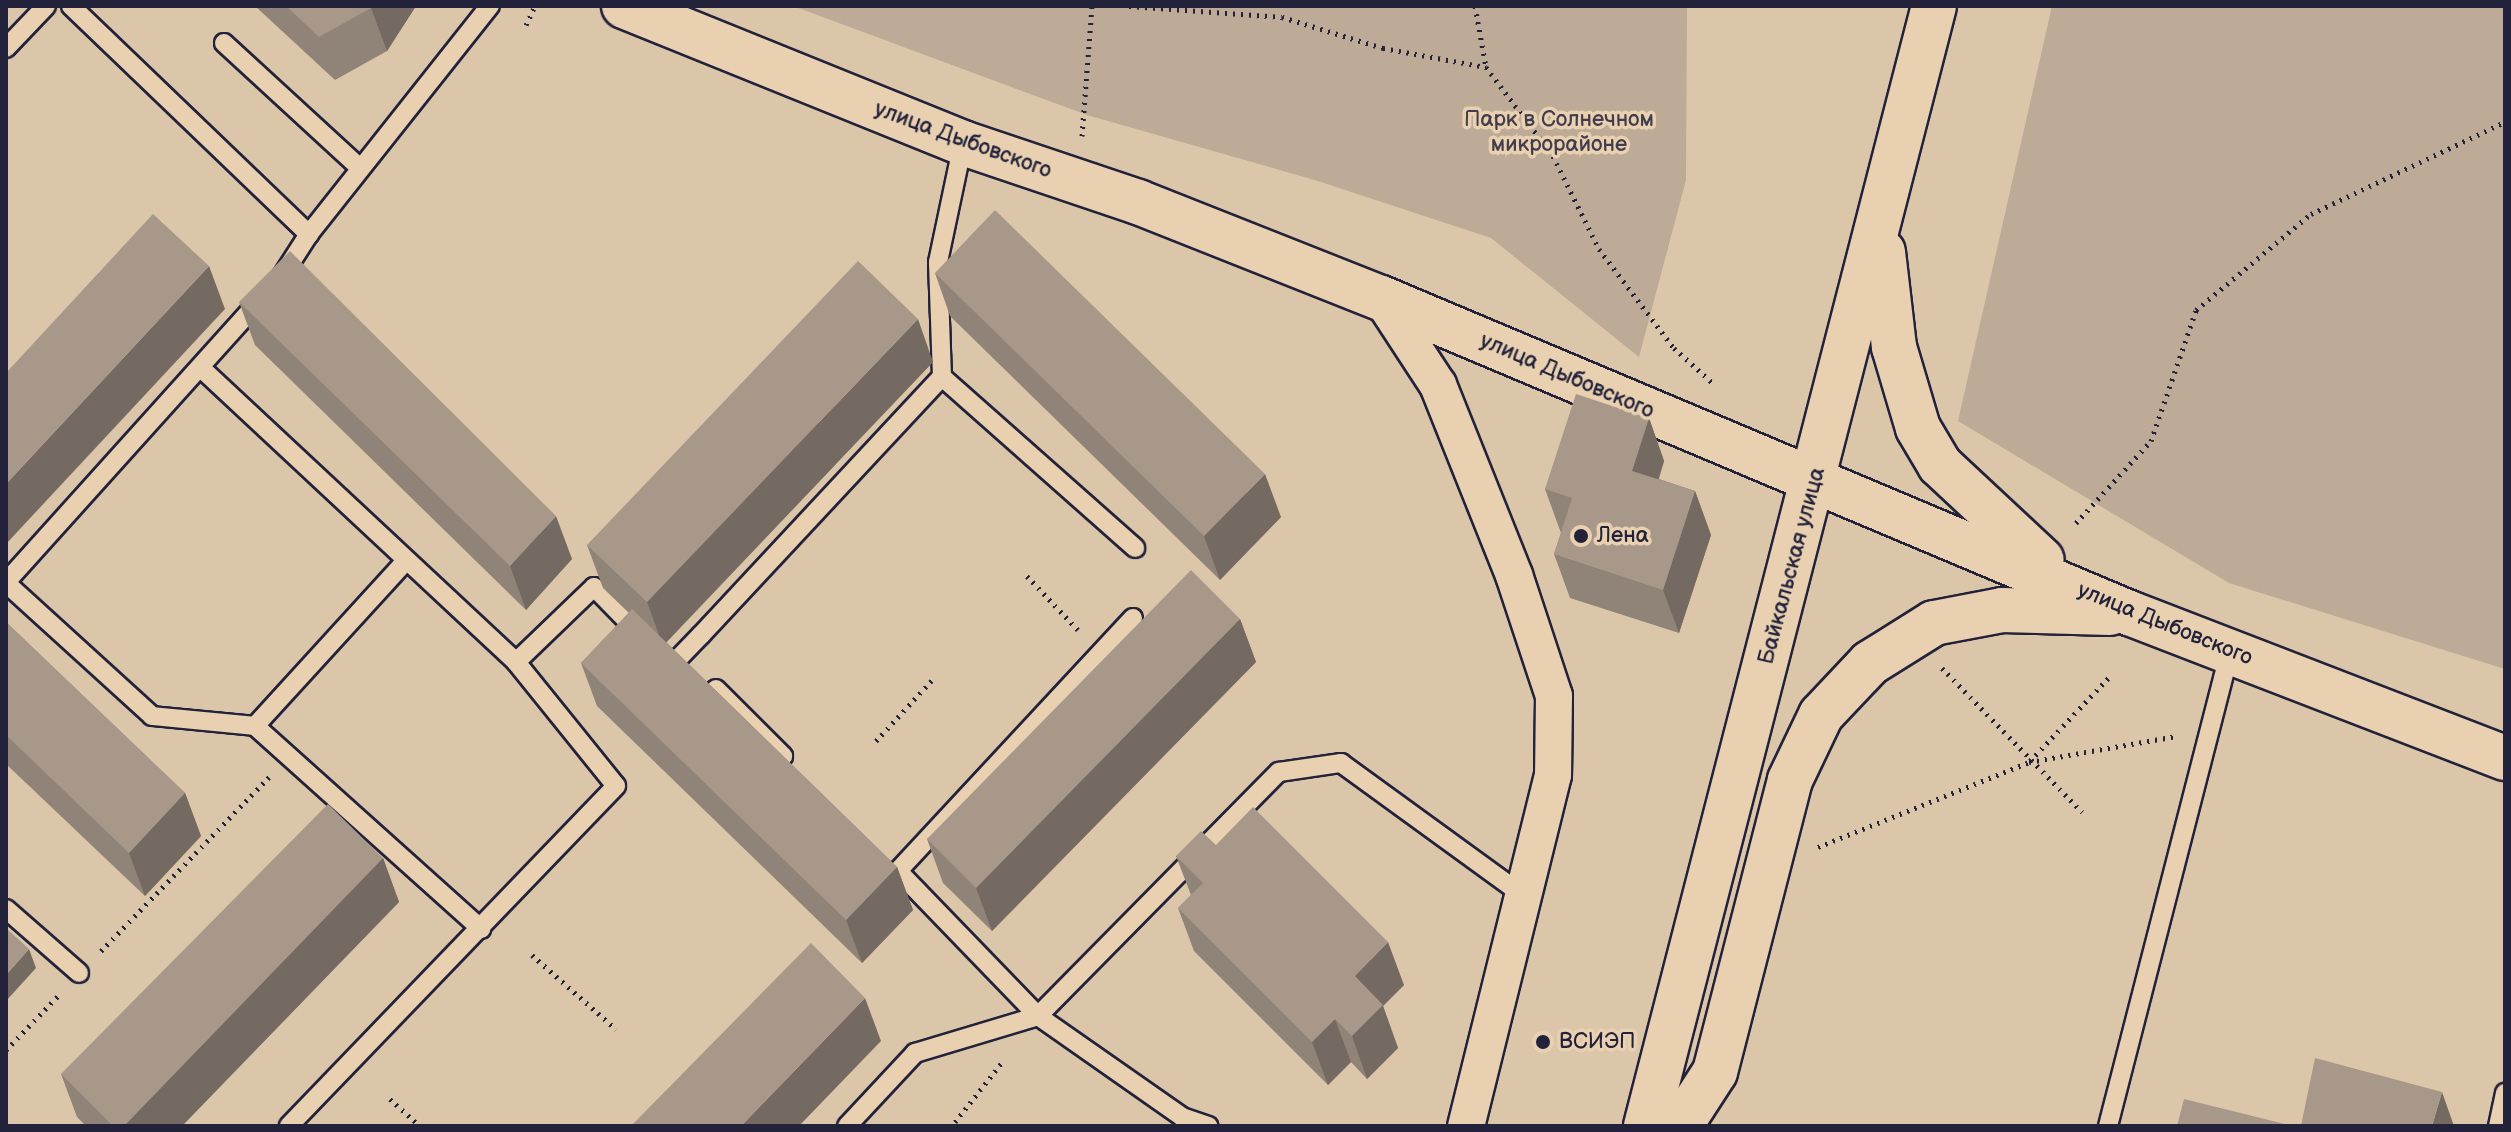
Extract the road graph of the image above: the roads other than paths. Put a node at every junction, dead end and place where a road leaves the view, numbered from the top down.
1 (46, 6) edge
2 (71, 6) edge
3 (490, 6) edge
4 (624, 6) edge
5 (1934, 6) edge
6 (224, 43) dead end
7 (6, 48) edge
8 (963, 143) junction
9 (360, 168) junction
10 (1880, 224) junction
11 (309, 234) junction
12 (1381, 298) junction
13 (201, 368) junction
14 (942, 377) junction
15 (1814, 478) junction
16 (1135, 548) dead end
17 (405, 562) junction
18 (6, 582) edge
19 (2074, 587) junction
20 (2129, 613) junction
21 (1133, 618) dead end
22 (2230, 651) junction
23 (516, 662) junction
24 (716, 689) edge
25 (255, 726) junction
26 (2505, 758) edge
27 (802, 775) edge
28 (1523, 895) junction
29 (6, 909) edge
30 (481, 929) junction
31 (79, 973) road end
32 (1038, 1016) junction
33 (2505, 1093) edge
34 (289, 1126) edge
35 (847, 1126) edge
36 (1208, 1126) edge
37 (1466, 1126) edge
38 (1646, 1126) edge
39 (1680, 1126) edge
40 (2108, 1126) edge
41 (2498, 1126) edge

1 - 7 lane
2 - 11 lane
3 - 9 lane
4 - 8 main road, улица Дыбовского
5 - 10 main road, Байкальская улица
6 - 9 lane
8 - 12 main road, улица Дыбовского
8 - 14 lane
9 - 11 lane
10 - 15 main road, Байкальская улица
10 - 19 main road
11 - 13 lane
12 - 15 main road, улица Дыбовского
12 - 28 street
13 - 17 lane
13 - 18 lane
14 - 16 lane
14 - 23 lane
15 - 19 main road, улица Дыбовского
15 - 38 main road, Байкальская улица
17 - 23 lane
17 - 25 lane
18 - 25 lane
19 - 20 main road, улица Дыбовского
20 - 22 main road, улица Дыбовского
20 - 39 main road
21 - 32 lane
22 - 26 main road, улица Дыбовского
22 - 40 lane
23 - 30 lane
24 - 27 lane
25 - 30 lane
28 - 32 lane
28 - 37 street
29 - 31 lane
30 - 34 lane
32 - 35 lane
32 - 36 lane
33 - 41 lane

